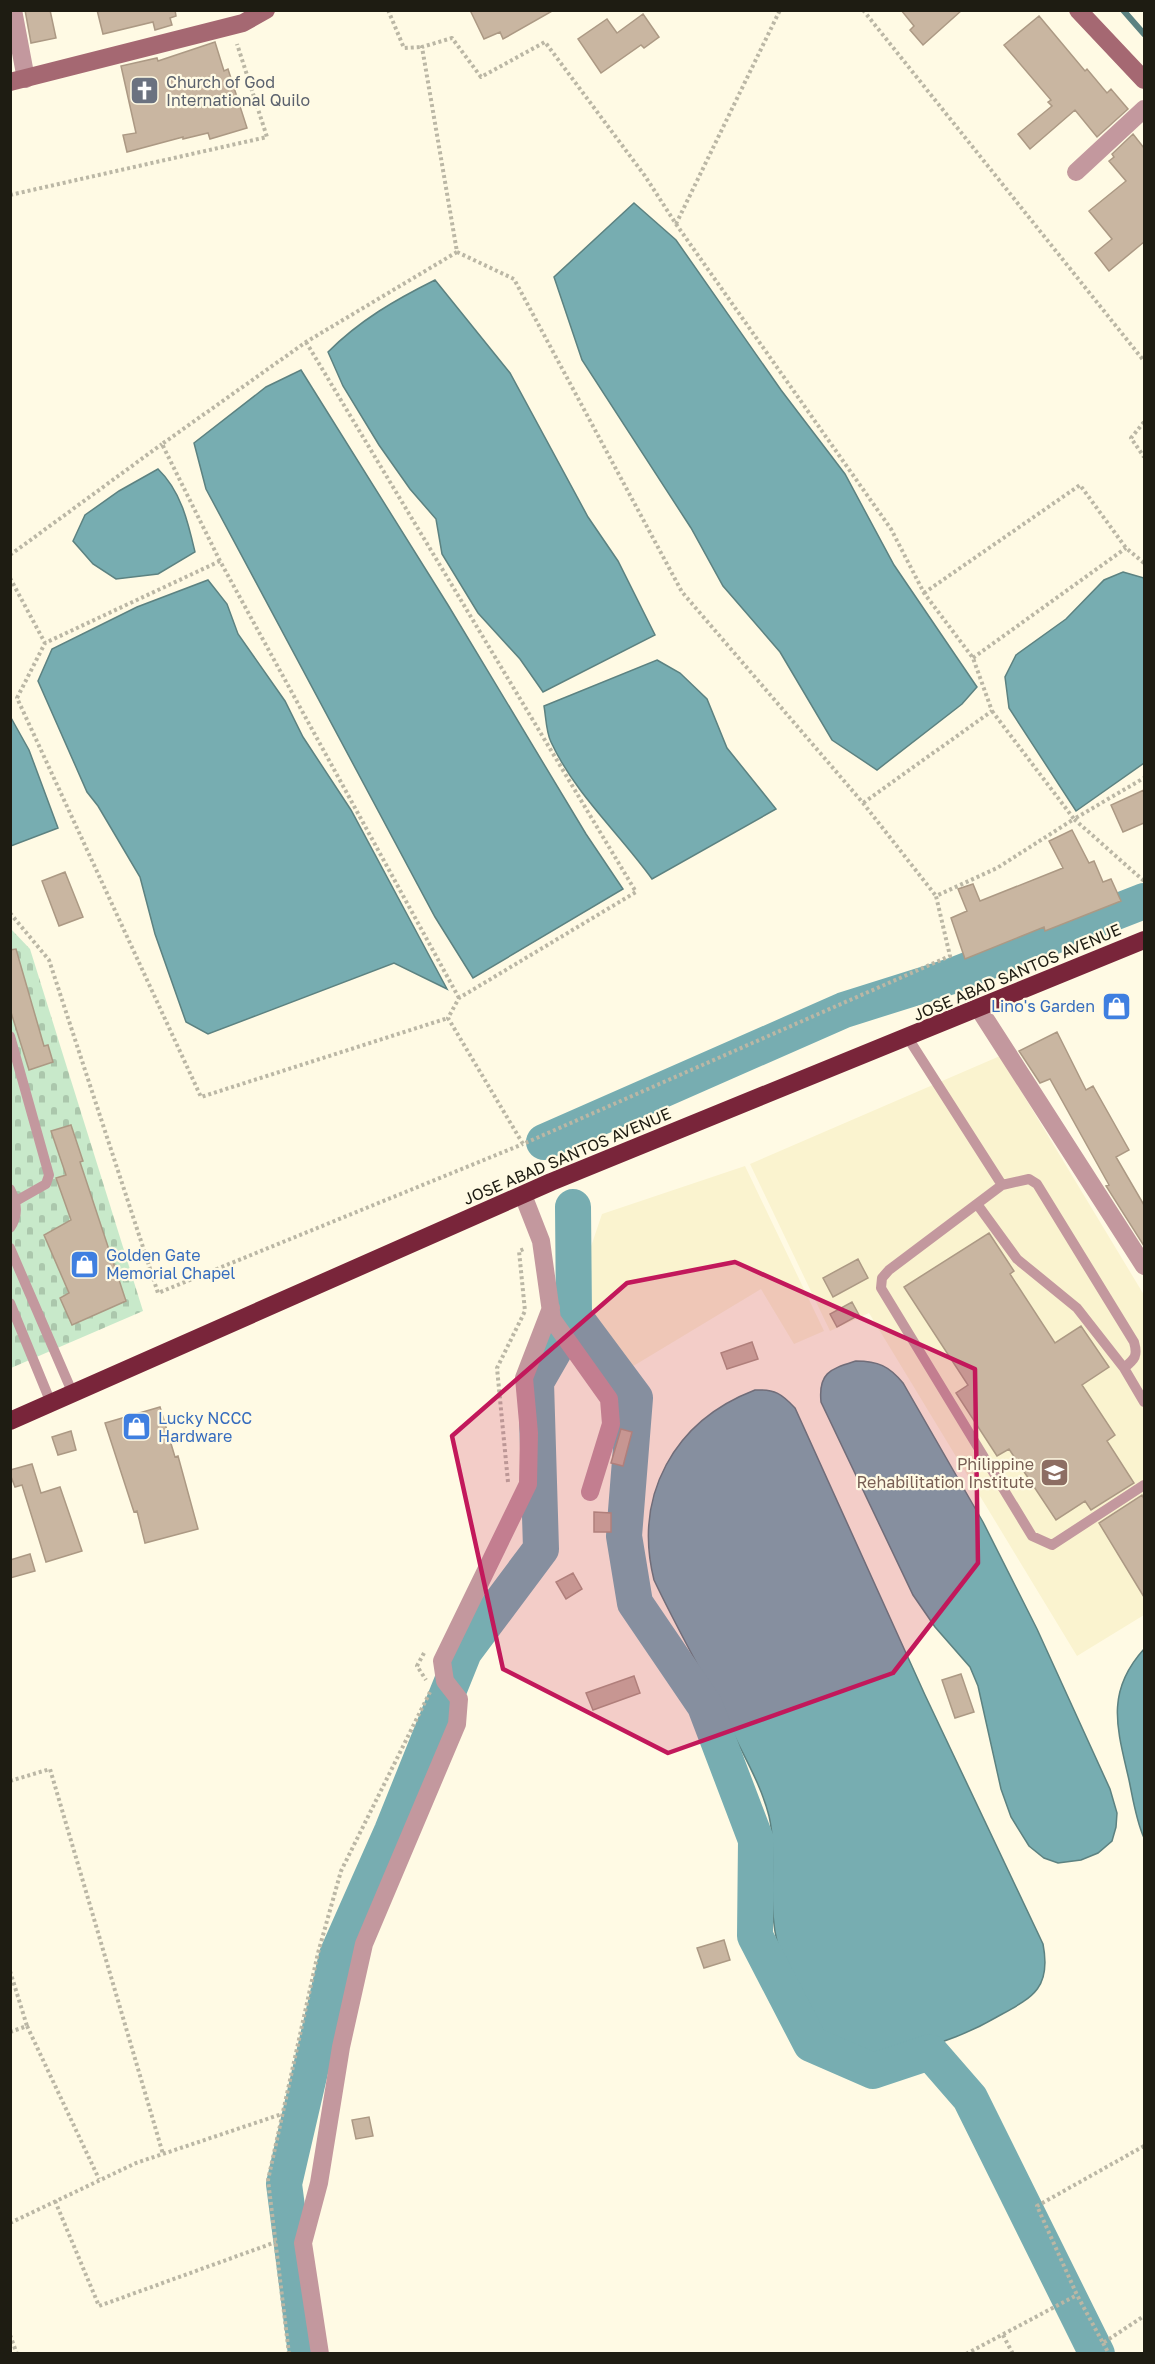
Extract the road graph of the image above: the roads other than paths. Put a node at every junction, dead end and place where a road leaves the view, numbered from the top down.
1 (13, 10) edge
2 (266, 10) edge
3 (1078, 10) edge
4 (238, 24) edge
5 (1144, 80) edge
6 (18, 81) edge
7 (1144, 109) edge
8 (1076, 172) dead end
9 (1144, 940) edge
10 (979, 1009) junction
11 (10, 1036) edge
12 (908, 1038) junction
13 (1002, 1185) junction
14 (10, 1189) edge
15 (522, 1195) junction
16 (16, 1201) junction
17 (977, 1204) junction
18 (10, 1228) edge
19 (10, 1248) edge
20 (1144, 1266) edge
21 (10, 1303) edge
22 (552, 1314) junction
23 (1124, 1368) junction
24 (73, 1394) junction
25 (1144, 1402) edge
26 (51, 1403) junction
27 (10, 1421) edge
28 (1144, 1485) edge
29 (590, 1492) dead end
30 (320, 2354) edge

1 - 6 street
2 - 4 street
3 - 5 street
4 - 6 street
7 - 8 street
9 - 10 highway, JOSE ABAD SANTOS AVENUE
10 - 12 highway, JOSE ABAD SANTOS AVENUE
10 - 20 street
11 - 16 lane
12 - 13 lane
12 - 15 highway, JOSE ABAD SANTOS AVENUE
13 - 17 lane
13 - 23 lane
14 - 16 lane
15 - 22 street
15 - 24 highway, JOSE ABAD SANTOS AVENUE
16 - 18 lane
17 - 23 lane
17 - 28 lane
19 - 24 lane
21 - 26 lane
22 - 29 street
22 - 30 street
23 - 25 lane
24 - 26 highway, JOSE ABAD SANTOS AVENUE
26 - 27 highway, JOSE ABAD SANTOS AVENUE

